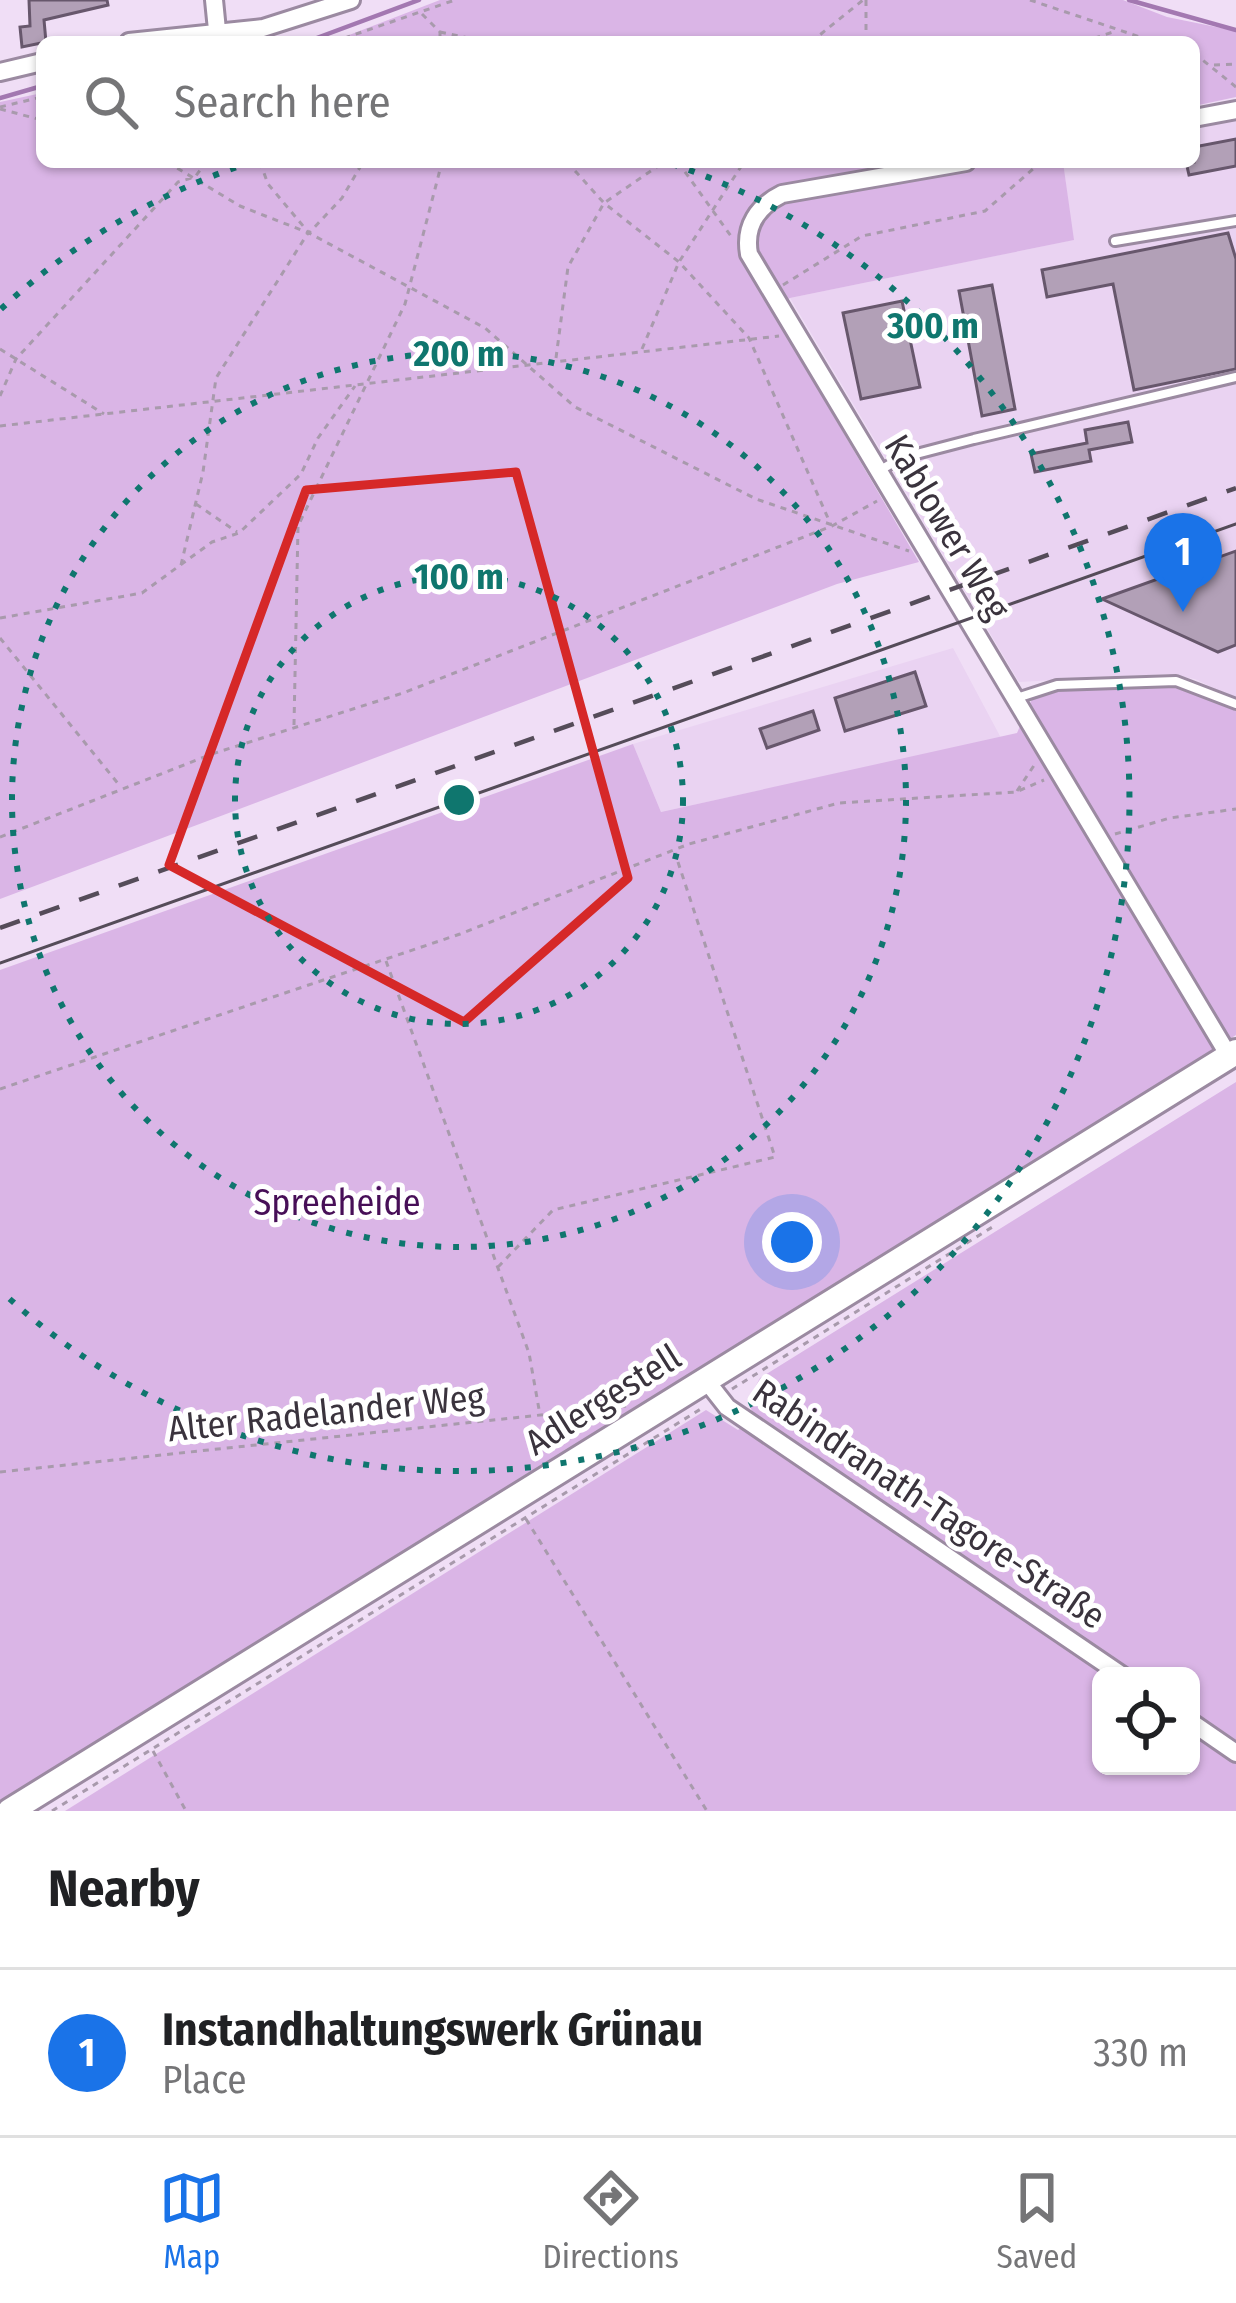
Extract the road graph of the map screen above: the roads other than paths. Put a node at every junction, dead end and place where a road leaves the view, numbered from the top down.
1 (214, 0) edge
2 (351, 0) edge
3 (217, 30) junction
4 (173, 36) edge
5 (36, 63) edge
6 (0, 72) edge
7 (1236, 110) edge
8 (1200, 117) edge
9 (932, 168) edge
10 (1236, 221) edge
11 (1115, 241) dead end
12 (1236, 377) edge
13 (901, 446) dead end
14 (901, 458) junction
15 (876, 472) junction
16 (1013, 700) junction
17 (1236, 704) edge
18 (1233, 1054) edge
19 (712, 1389) junction
20 (1110, 1667) edge
21 (1200, 1728) edge
22 (1236, 1753) edge
23 (10, 1811) edge

1 - 3 street
2 - 3 street
3 - 4 street
5 - 6 street
7 - 8 street
9 - 15 street, Kablower Weg
10 - 11 lane
12 - 14 lane
13 - 14 lane
14 - 15 lane
15 - 16 street, Kablower Weg
16 - 17 lane
16 - 18 street, Kablower Weg
18 - 19 main road, Adlergestell
19 - 20 street, Rabindranath-Tagore-Straße
19 - 23 main road, Adlergestell
21 - 22 street

